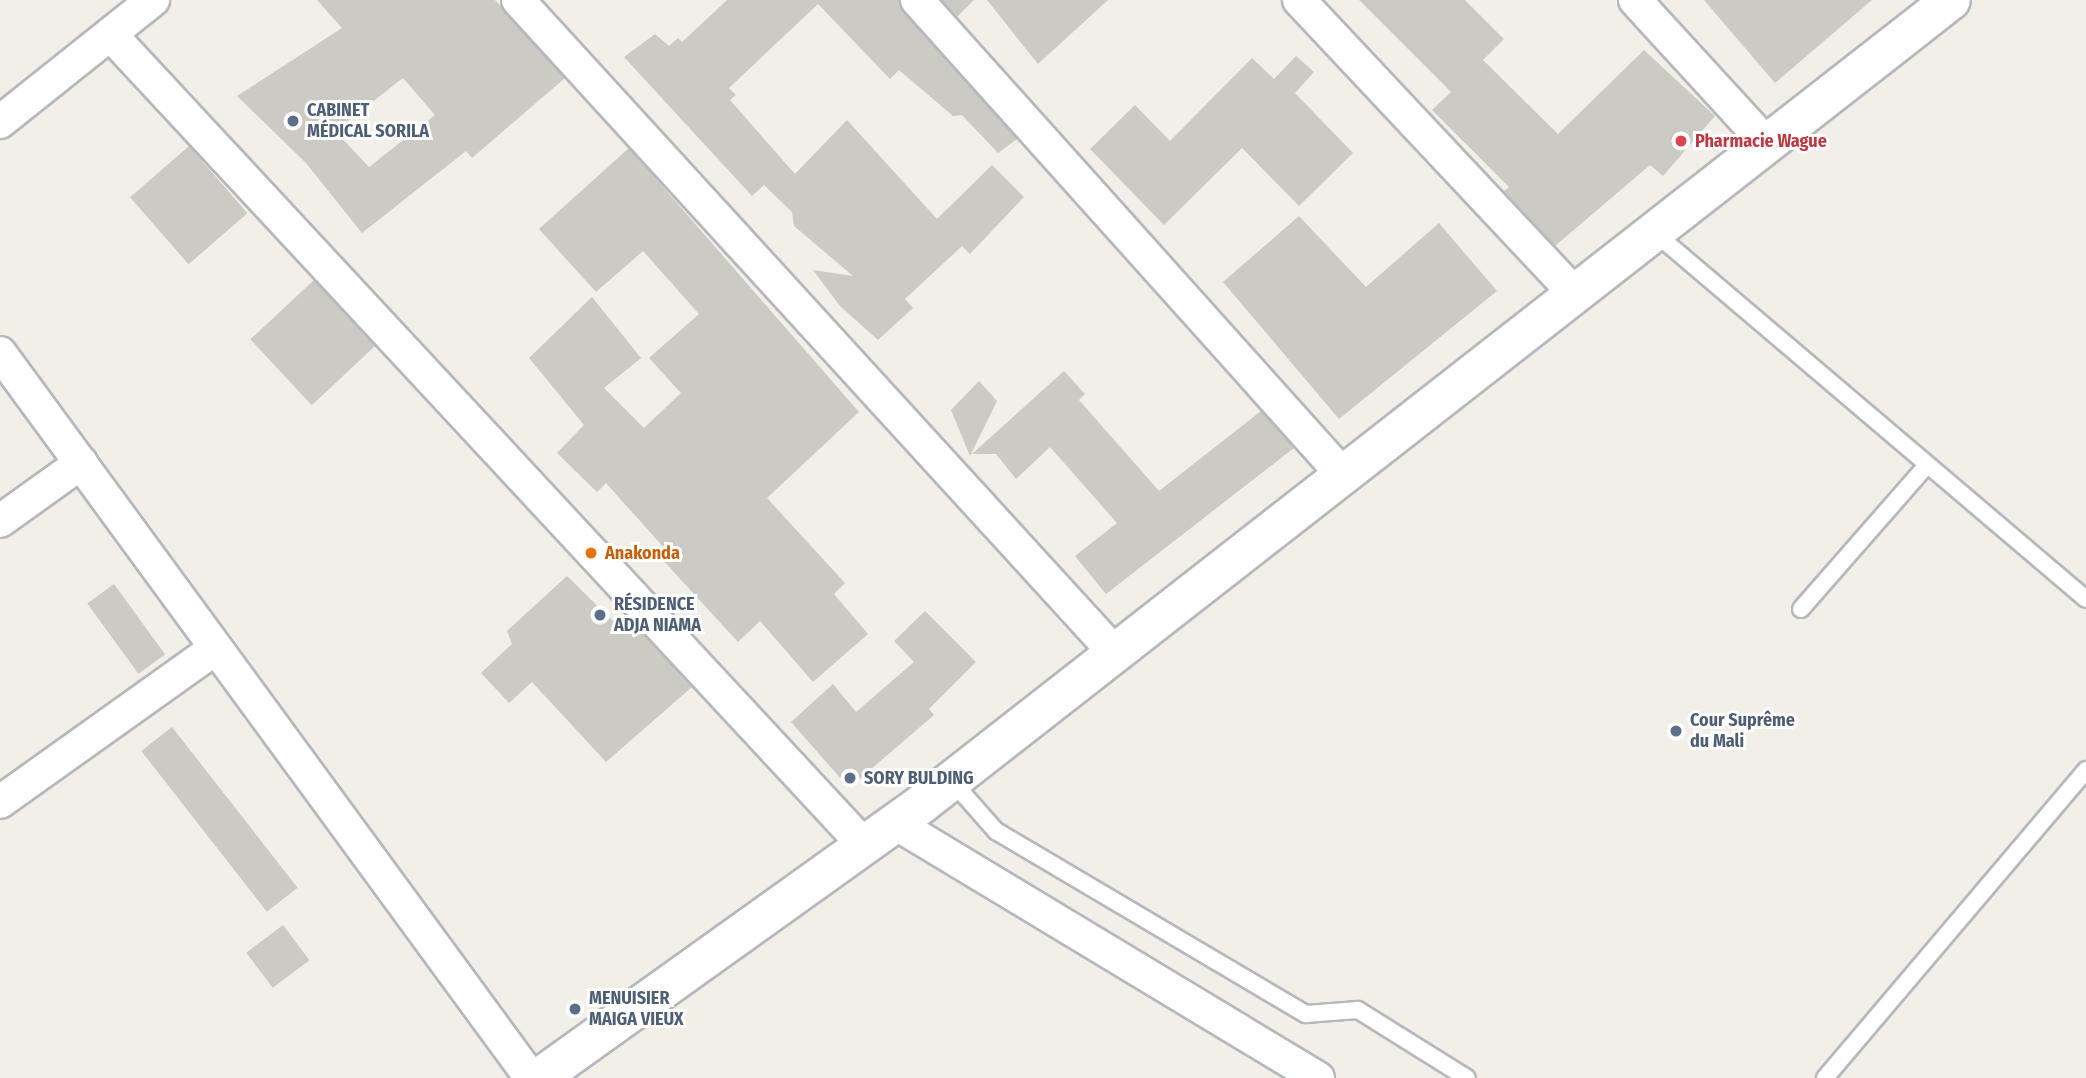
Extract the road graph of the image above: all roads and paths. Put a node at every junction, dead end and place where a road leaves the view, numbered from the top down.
1 (153, 0) edge
2 (518, 0) edge
3 (917, 0) edge
4 (1299, 0) edge
5 (1635, 0) edge
6 (1951, 0) edge
7 (111, 35) junction
8 (0, 122) edge
9 (1767, 144) junction
10 (1655, 233) junction
11 (1576, 295) junction
12 (0, 353) edge
13 (81, 463) junction
14 (1926, 466) junction
15 (1343, 475) junction
16 (0, 521) edge
17 (2086, 599) edge
18 (1801, 609) dead end
19 (216, 648) junction
20 (1115, 653) junction
21 (2086, 770) edge
22 (951, 780) junction
23 (0, 803) edge
24 (880, 834) junction
25 (531, 1078) edge
26 (539, 1078) edge
27 (1318, 1078) edge
28 (1467, 1078) edge
29 (1825, 1078) edge

1 - 7 street
2 - 20 street
3 - 15 street
4 - 11 street
5 - 9 street
6 - 9 street
7 - 8 street
7 - 24 street
9 - 10 street
10 - 11 street
10 - 14 lane
11 - 15 street
12 - 13 street
13 - 16 street
13 - 19 street
14 - 17 lane
14 - 18 lane
15 - 20 street
19 - 23 street
19 - 25 street
20 - 22 street
21 - 29 lane
22 - 24 street
22 - 28 lane
24 - 26 street
24 - 27 street

